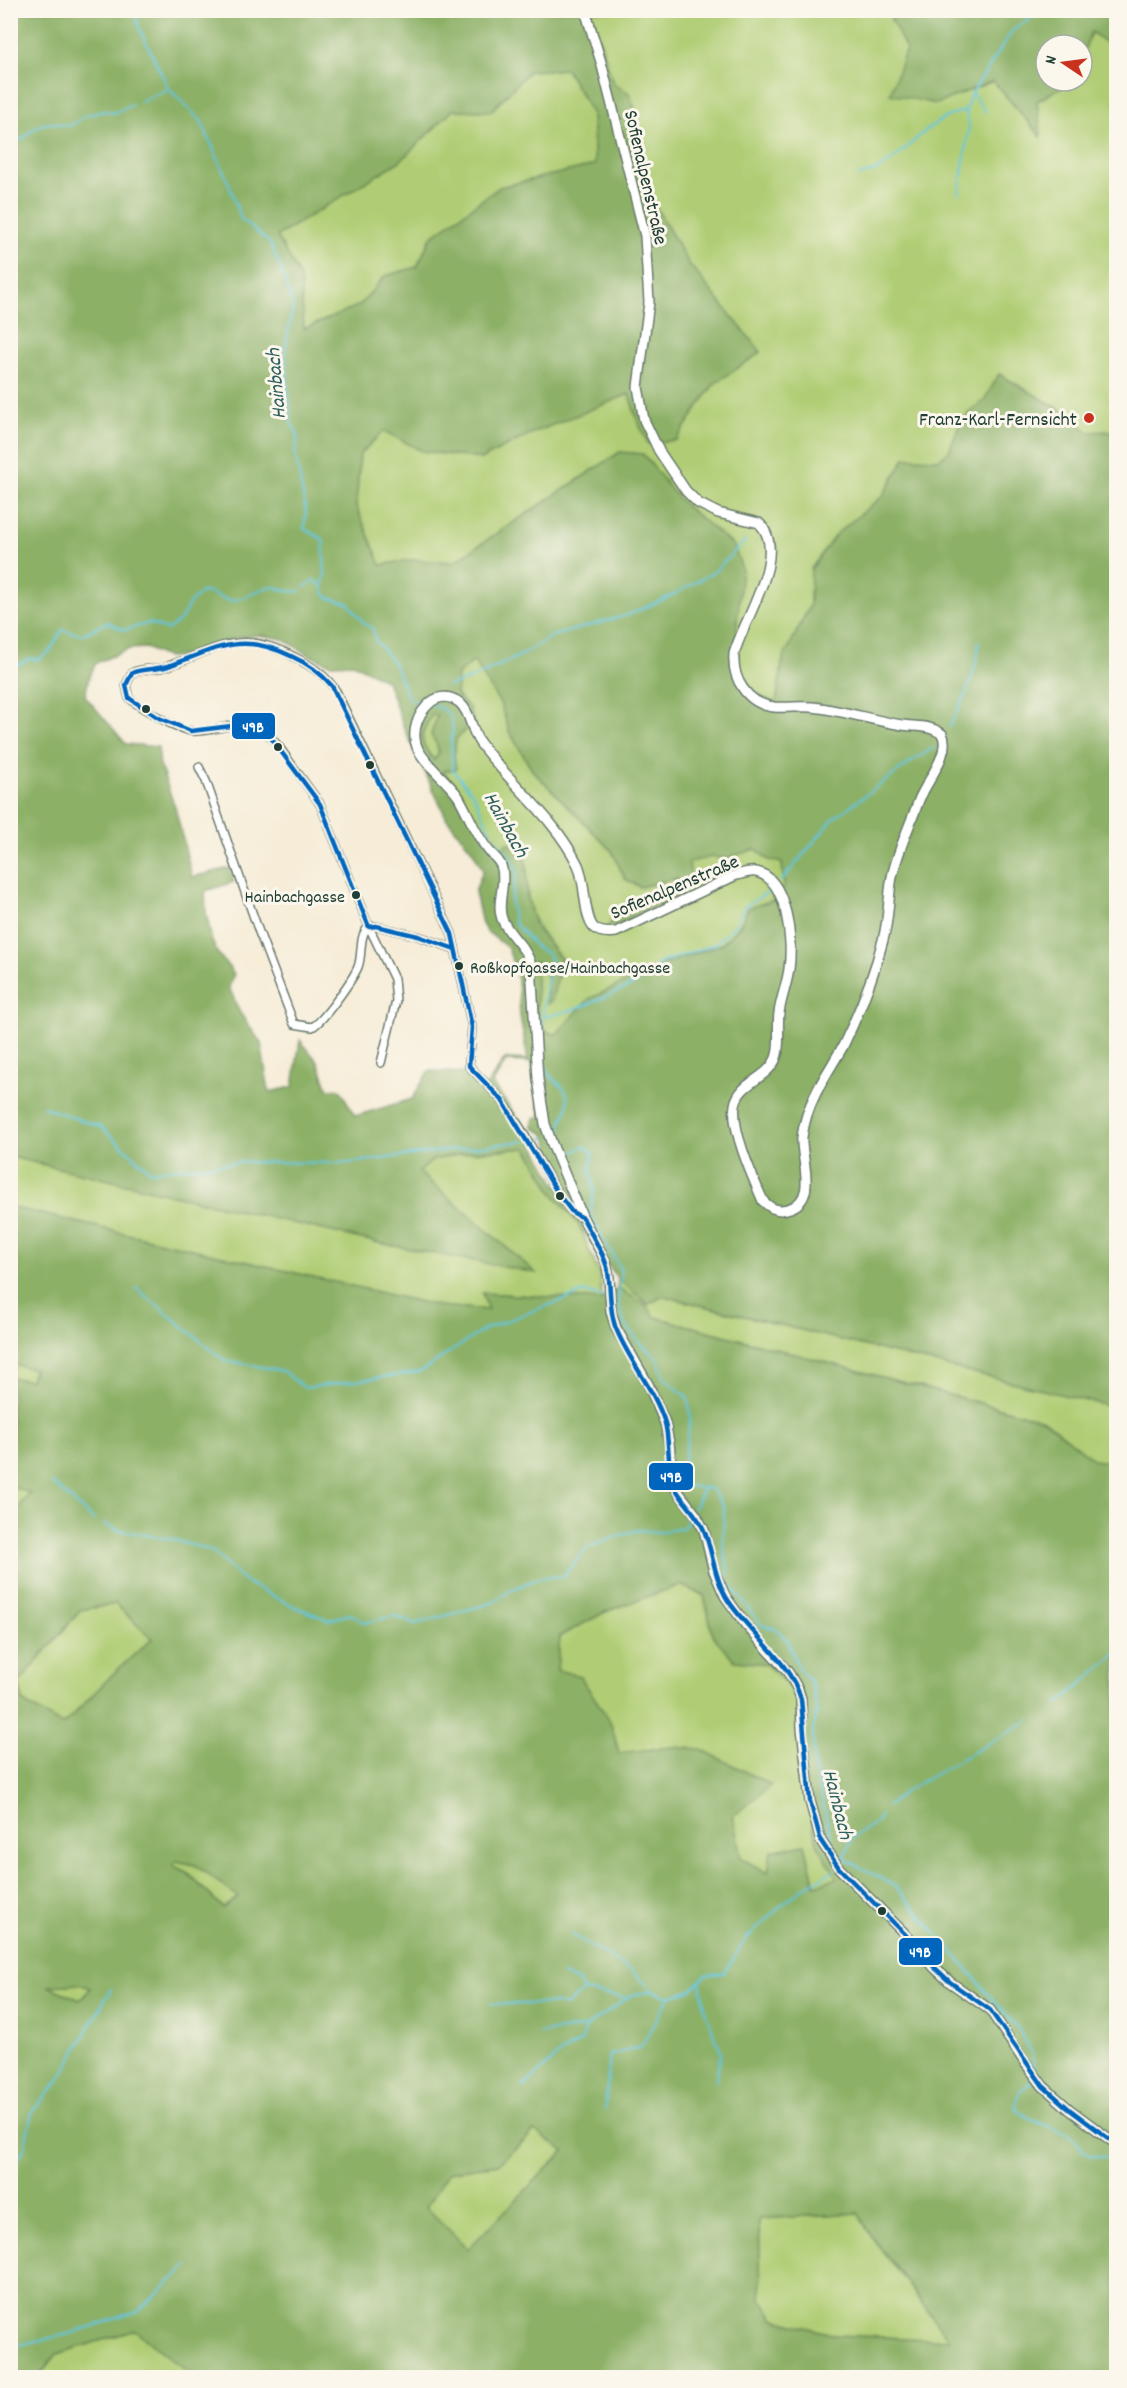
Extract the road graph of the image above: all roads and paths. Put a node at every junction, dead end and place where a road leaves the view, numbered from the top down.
1 (585, 10) edge
2 (199, 767) dead end
3 (369, 927) junction
4 (455, 949) junction
5 (381, 1063) dead end
6 (583, 1218) junction
7 (1116, 2144) edge

1 - 6 street, Sofienalpenstraße
2 - 3 street
3 - 4 street
3 - 4 street
3 - 5 street
4 - 6 street
6 - 7 street, Sofienalpenstraße

